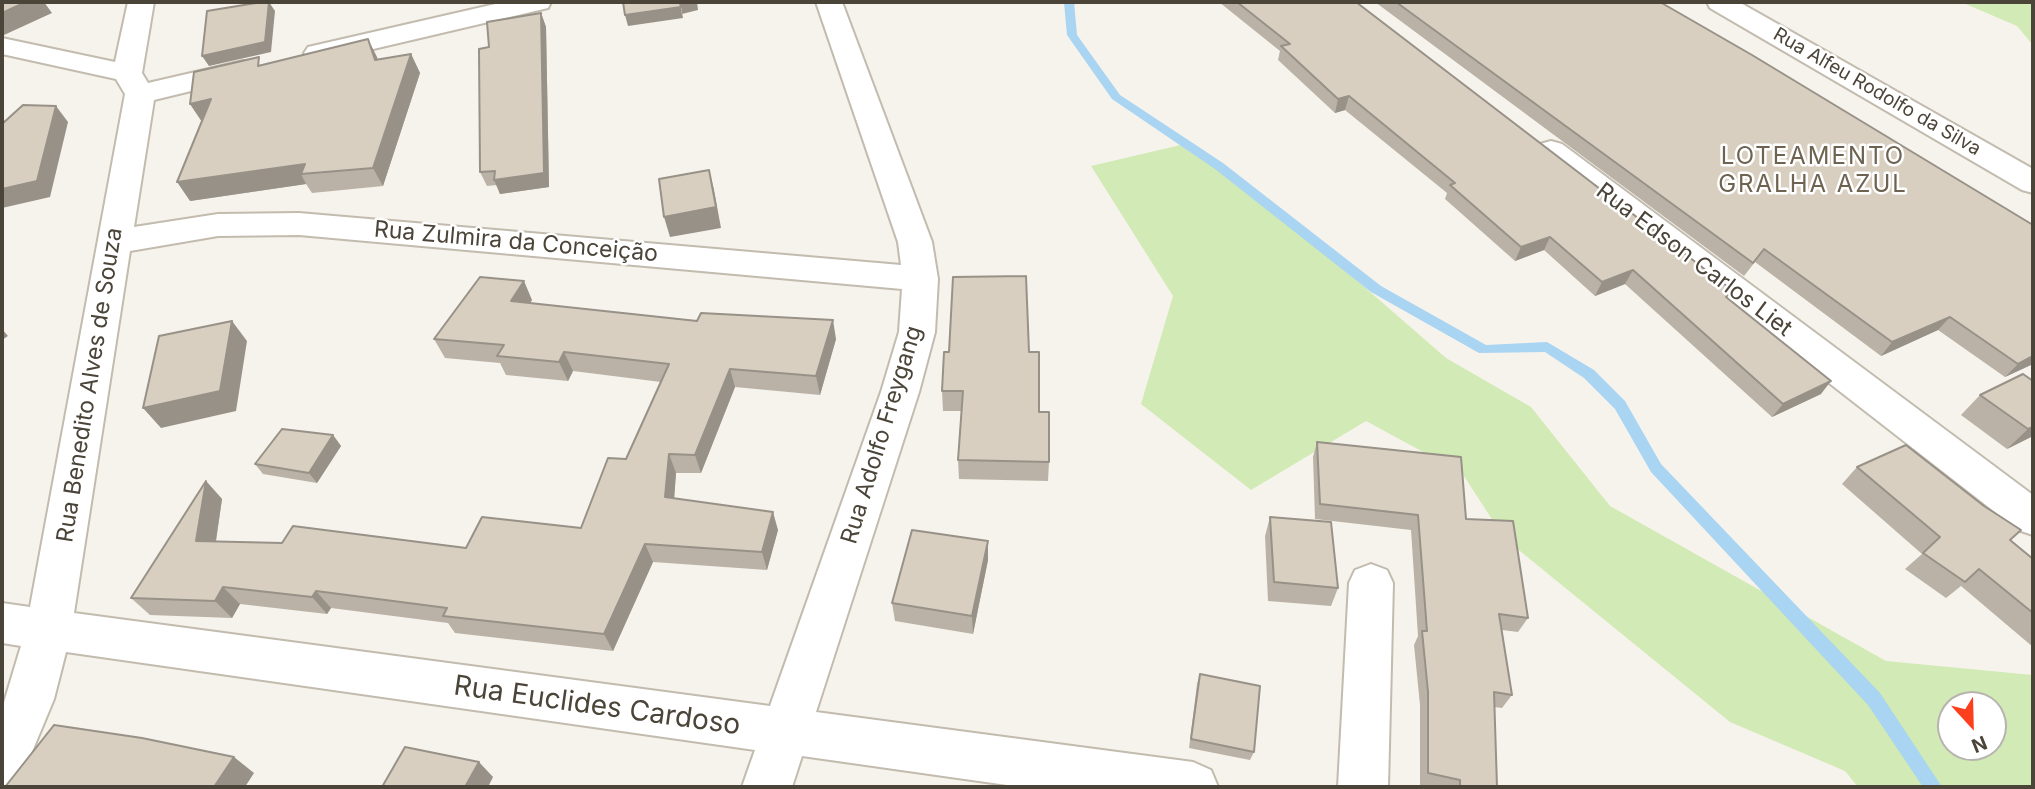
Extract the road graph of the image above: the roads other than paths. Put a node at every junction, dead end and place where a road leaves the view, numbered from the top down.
1 (141, 2) edge
2 (538, 2) edge
3 (829, 2) edge
4 (1720, 2) edge
5 (2, 46) edge
6 (133, 84) junction
7 (1521, 129) edge
8 (2033, 183) edge
9 (112, 244) junction
10 (920, 279) junction
11 (2033, 518) edge
12 (1371, 583) dead end
13 (2, 622) edge
14 (49, 629) junction
15 (786, 732) junction
16 (2, 766) edge
17 (767, 787) edge
18 (1193, 787) edge
19 (1363, 787) edge

1 - 6 street, Rua Benedito Alves de Souza
2 - 6 street
3 - 10 street, Rua Adolfo Freygang
4 - 8 street, Rua Alfeu Rodolfo da Silva
5 - 6 street
6 - 9 street, Rua Benedito Alves de Souza
7 - 11 street, Rua Edson Carlos Liet
9 - 10 street, Rua Zulmira da Conceição
9 - 14 street, Rua Benedito Alves de Souza
10 - 15 street, Rua Adolfo Freygang
12 - 19 street
13 - 14 street, Rua Euclides Cardoso
14 - 15 street, Rua Euclides Cardoso
14 - 16 street, Rua Benedito Alves de Souza
15 - 17 street, Rua Adolfo Freygang
15 - 18 street, Rua Euclides Cardoso

